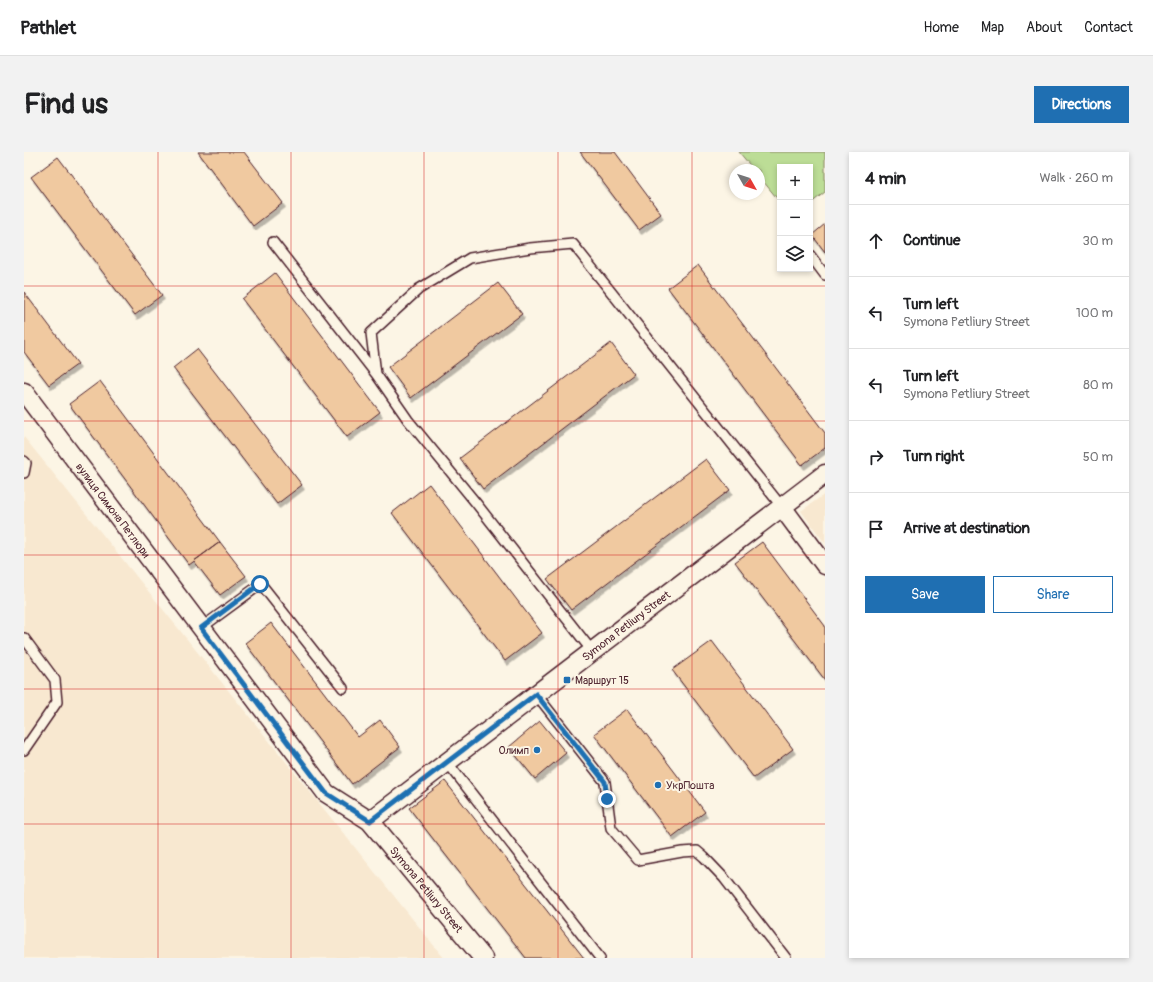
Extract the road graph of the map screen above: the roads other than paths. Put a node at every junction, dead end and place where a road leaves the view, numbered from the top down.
1 (273, 242) dead end
2 (813, 259) edge
3 (825, 275) edge
4 (376, 374) junction
5 (24, 392) edge
6 (24, 461) edge
7 (24, 473) edge
8 (825, 474) edge
9 (782, 506) junction
10 (825, 565) edge
11 (201, 628) junction
12 (24, 638) edge
13 (592, 651) junction
14 (343, 688) dead end
15 (536, 694) junction
16 (24, 750) edge
17 (447, 762) junction
18 (370, 821) junction
19 (483, 958) edge
20 (600, 958) edge
21 (786, 958) edge

1 - 4 lane
2 - 3 lane
4 - 9 lane
4 - 13 lane
5 - 11 street, вулиця Симона Петлюри
6 - 7 lane
8 - 9 street, Symona Petliury Street
9 - 10 street
9 - 13 street, Symona Petliury Street
11 - 14 lane
11 - 18 street, Symona Petliury Street
12 - 16 lane
13 - 15 street, Symona Petliury Street
15 - 17 street, Symona Petliury Street
15 - 21 lane
17 - 18 street, Symona Petliury Street
17 - 20 lane
18 - 19 street, Symona Petliury Street

